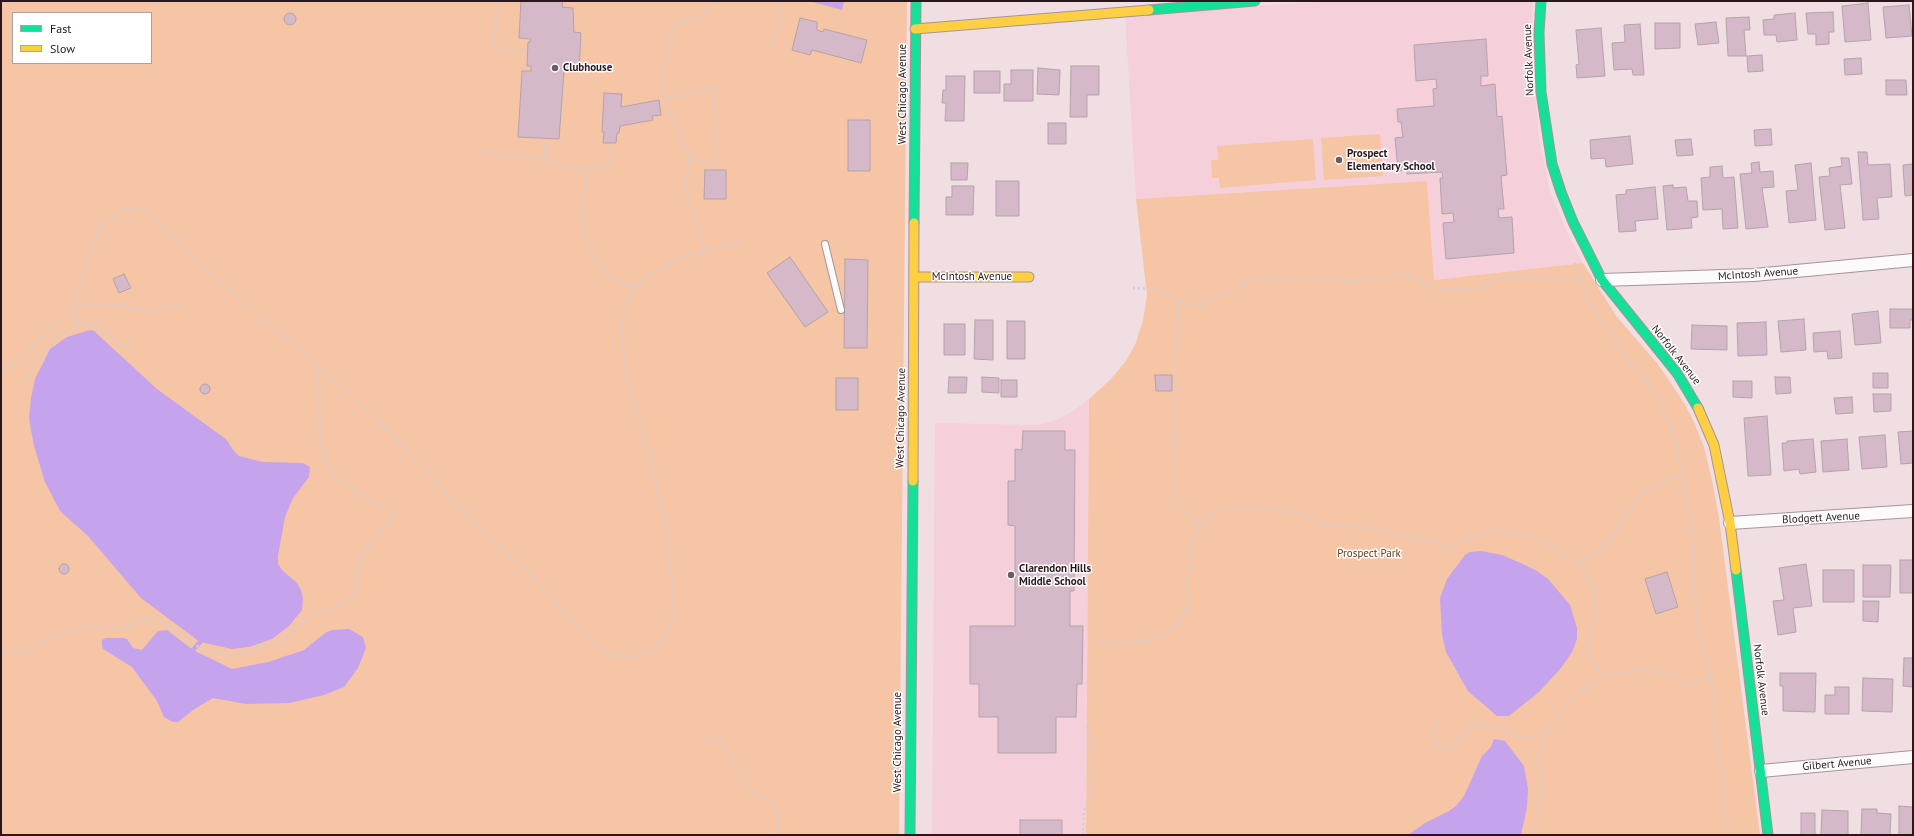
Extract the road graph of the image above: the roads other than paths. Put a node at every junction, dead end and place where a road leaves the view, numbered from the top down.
1 (916, 1) edge
2 (1255, 1) edge
3 (1542, 1) edge
4 (1154, 4) edge
5 (915, 29) junction
6 (825, 244) dead end
7 (1913, 260) edge
8 (914, 277) junction
9 (1029, 277) dead end
10 (1602, 280) junction
11 (841, 310) dead end
12 (1913, 512) edge
13 (1730, 523) junction
14 (1913, 757) edge
15 (1760, 771) junction
16 (910, 835) edge
17 (1768, 835) edge

1 - 5 street, West Chicago Avenue
2 - 4 street
3 - 10 street, Norfolk Avenue
4 - 5 street
5 - 8 street, West Chicago Avenue
6 - 11 lane
7 - 10 street, McIntosh Avenue
8 - 9 street, McIntosh Avenue
8 - 16 street, West Chicago Avenue
10 - 13 street, Norfolk Avenue
12 - 13 street, Blodgett Avenue
13 - 15 street, Norfolk Avenue
14 - 15 street, Gilbert Avenue
15 - 17 street, Norfolk Avenue

